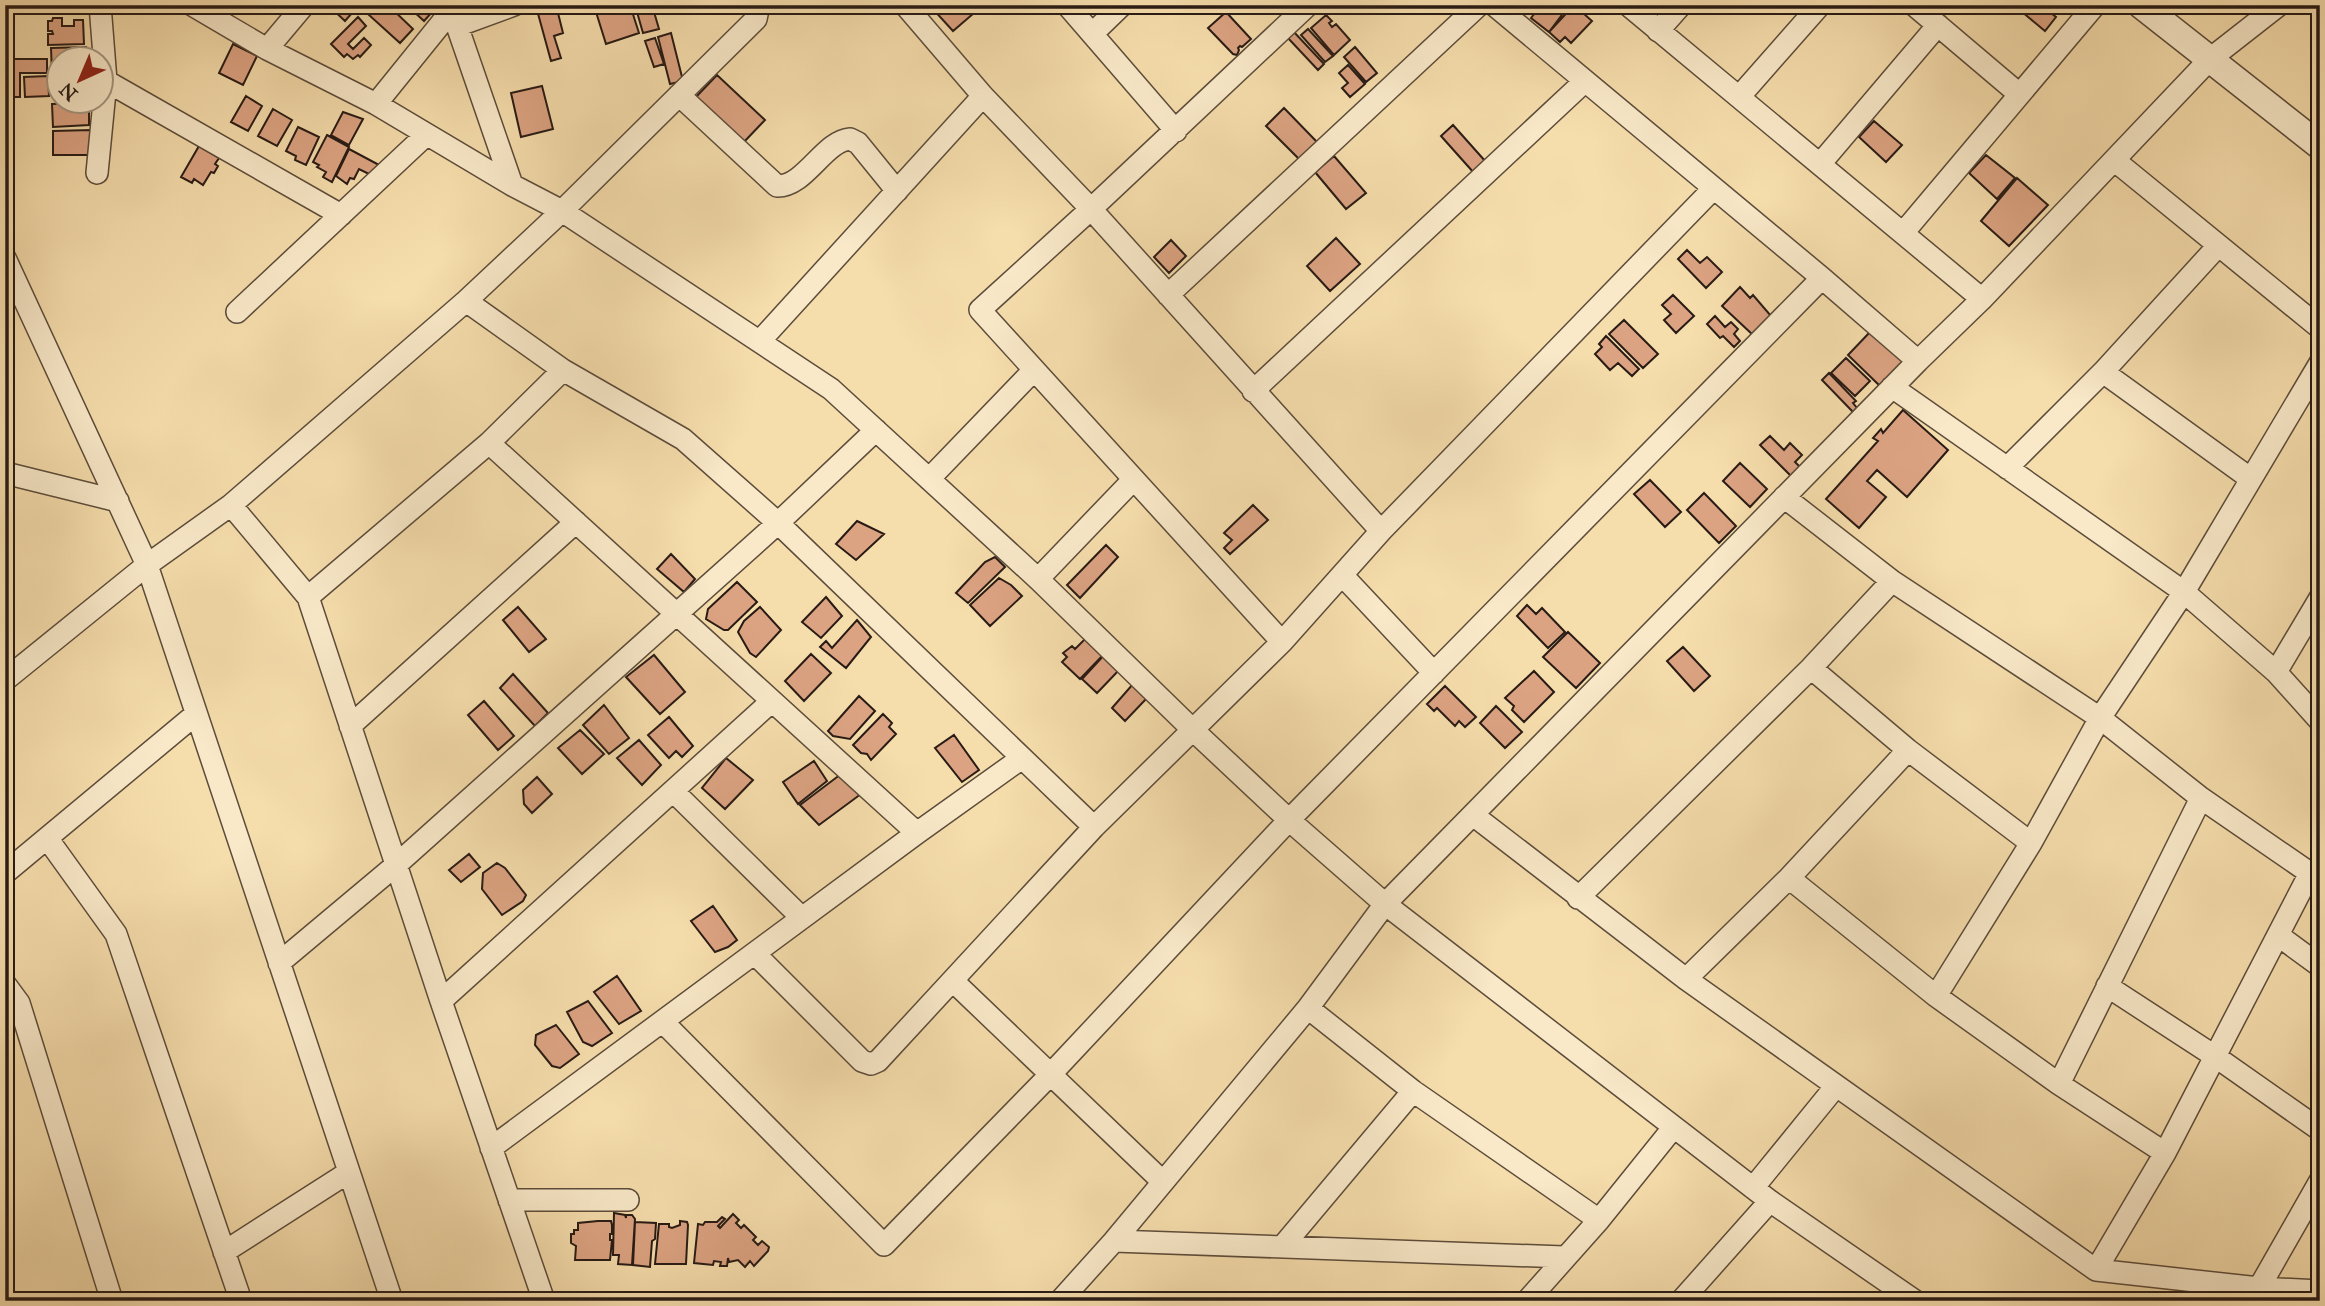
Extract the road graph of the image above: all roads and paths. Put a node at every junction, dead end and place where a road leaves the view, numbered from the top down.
1 (100, 5) edge
2 (192, 5) edge
3 (304, 5) edge
4 (514, 5) edge
5 (759, 5) edge
6 (905, 5) edge
7 (1067, 5) edge
8 (1122, 5) edge
9 (1308, 5) edge
10 (1479, 5) edge
11 (1494, 5) edge
12 (1628, 5) edge
13 (1681, 5) edge
14 (1820, 5) edge
15 (1914, 5) edge
16 (2095, 5) edge
17 (2141, 5) edge
18 (2279, 5) edge
19 (455, 14) edge
20 (1938, 25) junction
21 (1658, 31) junction
22 (1092, 34) junction
23 (103, 46) edge
24 (267, 50) junction
25 (2210, 60) junction
26 (1584, 82) junction
27 (116, 87) edge
28 (2019, 94) junction
29 (679, 95) junction
30 (983, 96) junction
31 (1739, 97) junction
32 (376, 104) junction
33 (103, 116) edge
34 (1176, 131) junction
35 (426, 135) junction
36 (2320, 146) edge
37 (2114, 160) junction
38 (1820, 164) junction
39 (97, 173) dead end
40 (512, 185) junction
41 (1713, 189) junction
42 (897, 191) junction
43 (1091, 209) junction
44 (562, 211) junction
45 (341, 215) junction
46 (1903, 233) junction
47 (2218, 246) junction
48 (5, 258) edge
49 (1822, 278) junction
50 (1168, 295) junction
51 (1982, 299) junction
52 (466, 301) junction
53 (237, 312) dead end
54 (2320, 328) edge
55 (760, 341) junction
56 (1918, 361) junction
57 (2320, 363) edge
58 (564, 370) junction
59 (1034, 370) junction
60 (2103, 372) junction
61 (1892, 387) junction
62 (1254, 391) junction
63 (876, 430) junction
64 (489, 443) junction
65 (2007, 468) junction
66 (5, 473) edge
67 (929, 479) junction
68 (2251, 479) junction
69 (1133, 480) junction
70 (1784, 497) junction
71 (118, 501) junction
72 (230, 505) junction
73 (576, 522) junction
74 (778, 523) junction
75 (1381, 531) junction
76 (147, 565) junction
77 (1342, 575) junction
78 (1038, 579) junction
79 (1892, 582) junction
80 (2184, 592) junction
81 (308, 597) junction
82 (2320, 598) edge
83 (677, 613) junction
84 (1282, 642) junction
85 (1811, 668) junction
86 (2276, 672) junction
87 (1434, 673) junction
88 (5, 680) edge
89 (772, 701) junction
90 (196, 714) junction
91 (2100, 718) junction
92 (2320, 721) edge
93 (350, 726) junction
94 (1193, 730) junction
95 (1908, 750) junction
96 (1022, 758) junction
97 (673, 791) junction
98 (2201, 798) junction
99 (1473, 815) junction
100 (1289, 820) junction
101 (1094, 827) junction
102 (917, 833) junction
103 (47, 838) junction
104 (2031, 843) junction
105 (396, 865) junction
106 (5, 873) edge
107 (2315, 877) edge
108 (1789, 878) junction
109 (1578, 898) junction
110 (1385, 904) junction
111 (802, 918) junction
112 (2279, 936) junction
113 (755, 954) junction
114 (279, 963) junction
115 (2320, 965) edge
116 (1686, 979) junction
117 (953, 981) junction
118 (5, 984) edge
119 (2107, 986) junction
120 (1936, 996) junction
121 (441, 1001) junction
122 (1308, 1008) junction
123 (663, 1021) junction
124 (2216, 1057) junction
125 (1049, 1076) junction
126 (2059, 1084) junction
127 (1836, 1086) junction
128 (1413, 1091) junction
129 (1673, 1128) junction
130 (2320, 1130) edge
131 (491, 1148) junction
132 (2165, 1153) junction
133 (349, 1172) junction
134 (1162, 1181) junction
135 (2320, 1181) edge
136 (1762, 1194) junction
137 (509, 1200) junction
138 (628, 1200) dead end
139 (1599, 1220) junction
140 (1114, 1241) junction
141 (1282, 1247) junction
142 (224, 1252) junction
143 (1564, 1257) junction
144 (2096, 1270) junction
145 (2259, 1288) junction
146 (2320, 1291) edge
147 (112, 1301) edge
148 (241, 1301) edge
149 (392, 1301) edge
150 (544, 1301) edge
151 (1060, 1301) edge
152 (1527, 1301) edge
153 (1681, 1301) edge
154 (1915, 1301) edge

1 - 23 street
2 - 24 street
3 - 24 street
4 - 19 street
5 - 29 street
6 - 30 street
7 - 22 street
8 - 22 street
9 - 34 street
10 - 50 street
11 - 26 street
12 - 21 street
13 - 21 street
14 - 31 street
15 - 20 street
16 - 28 street
17 - 25 street
18 - 25 street
19 - 32 street
19 - 40 street
20 - 28 street
20 - 38 street
21 - 31 street
22 - 34 street
24 - 32 street
25 - 36 street
25 - 37 street
26 - 41 street
26 - 62 street
27 - 45 street
28 - 46 street
29 - 42 street
29 - 44 street
30 - 42 street
30 - 43 street
31 - 38 street
32 - 35 street
33 - 39 street
34 - 43 street
35 - 40 street
35 - 45 street
37 - 47 street
37 - 51 street
38 - 46 street
40 - 44 street
41 - 49 street
41 - 75 street
42 - 55 street
43 - 50 street
43 - 59 street
44 - 52 street
44 - 55 street
45 - 53 street
46 - 51 street
47 - 54 street
47 - 60 street
48 - 71 street
49 - 56 street
49 - 87 street
50 - 62 street
51 - 56 street
52 - 58 street
52 - 72 street
55 - 63 street
56 - 61 street
57 - 68 street
58 - 64 street
58 - 74 street
59 - 67 street
59 - 69 street
60 - 65 street
60 - 68 street
61 - 65 street
61 - 70 street
62 - 75 street
63 - 67 street
63 - 74 street
64 - 73 street
64 - 81 street
65 - 80 street
66 - 71 street
67 - 78 street
68 - 80 street
69 - 78 street
69 - 84 street
70 - 79 street
70 - 99 street
71 - 76 street
72 - 76 street
72 - 81 street
73 - 83 street
73 - 93 street
74 - 83 street
74 - 96 street
75 - 77 street
76 - 88 street
76 - 90 street
77 - 84 street
77 - 87 street
78 - 94 street
79 - 85 street
79 - 91 street
80 - 86 street
80 - 91 street
81 - 93 street
82 - 86 street
83 - 89 street
83 - 105 street
84 - 94 street
85 - 95 street
85 - 109 street
86 - 92 street
87 - 100 street
89 - 97 street
89 - 102 street
90 - 103 street
90 - 114 street
91 - 98 street
91 - 104 street
93 - 105 street
94 - 100 street
94 - 101 street
95 - 104 street
95 - 108 street
96 - 101 street
96 - 102 street
97 - 111 street
97 - 121 street
98 - 107 street
98 - 119 street
99 - 109 street
99 - 110 street
100 - 110 street
100 - 125 street
101 - 117 street
102 - 111 street
103 - 106 street
103 - 142 street
104 - 120 street
105 - 114 street
105 - 121 street
107 - 112 street
108 - 116 street
108 - 120 street
109 - 116 street
110 - 122 street
110 - 129 street
111 - 113 street
112 - 115 street
112 - 124 street
113 - 117 street
113 - 123 street
114 - 133 street
116 - 127 street
117 - 125 street
118 - 147 street
119 - 124 street
119 - 126 street
120 - 126 street
121 - 131 street
122 - 128 street
122 - 134 street
123 - 125 street
123 - 131 street
124 - 130 street
124 - 132 street
125 - 134 street
126 - 132 street
127 - 136 street
127 - 144 street
128 - 139 street
128 - 141 street
129 - 136 street
129 - 139 street
131 - 137 street
132 - 144 street
133 - 142 street
133 - 149 street
134 - 140 street
135 - 145 street
136 - 153 street
136 - 154 street
137 - 138 street
137 - 150 street
139 - 143 street
140 - 141 street
140 - 151 street
141 - 143 street
142 - 148 street
143 - 152 street
144 - 145 street
145 - 146 street

